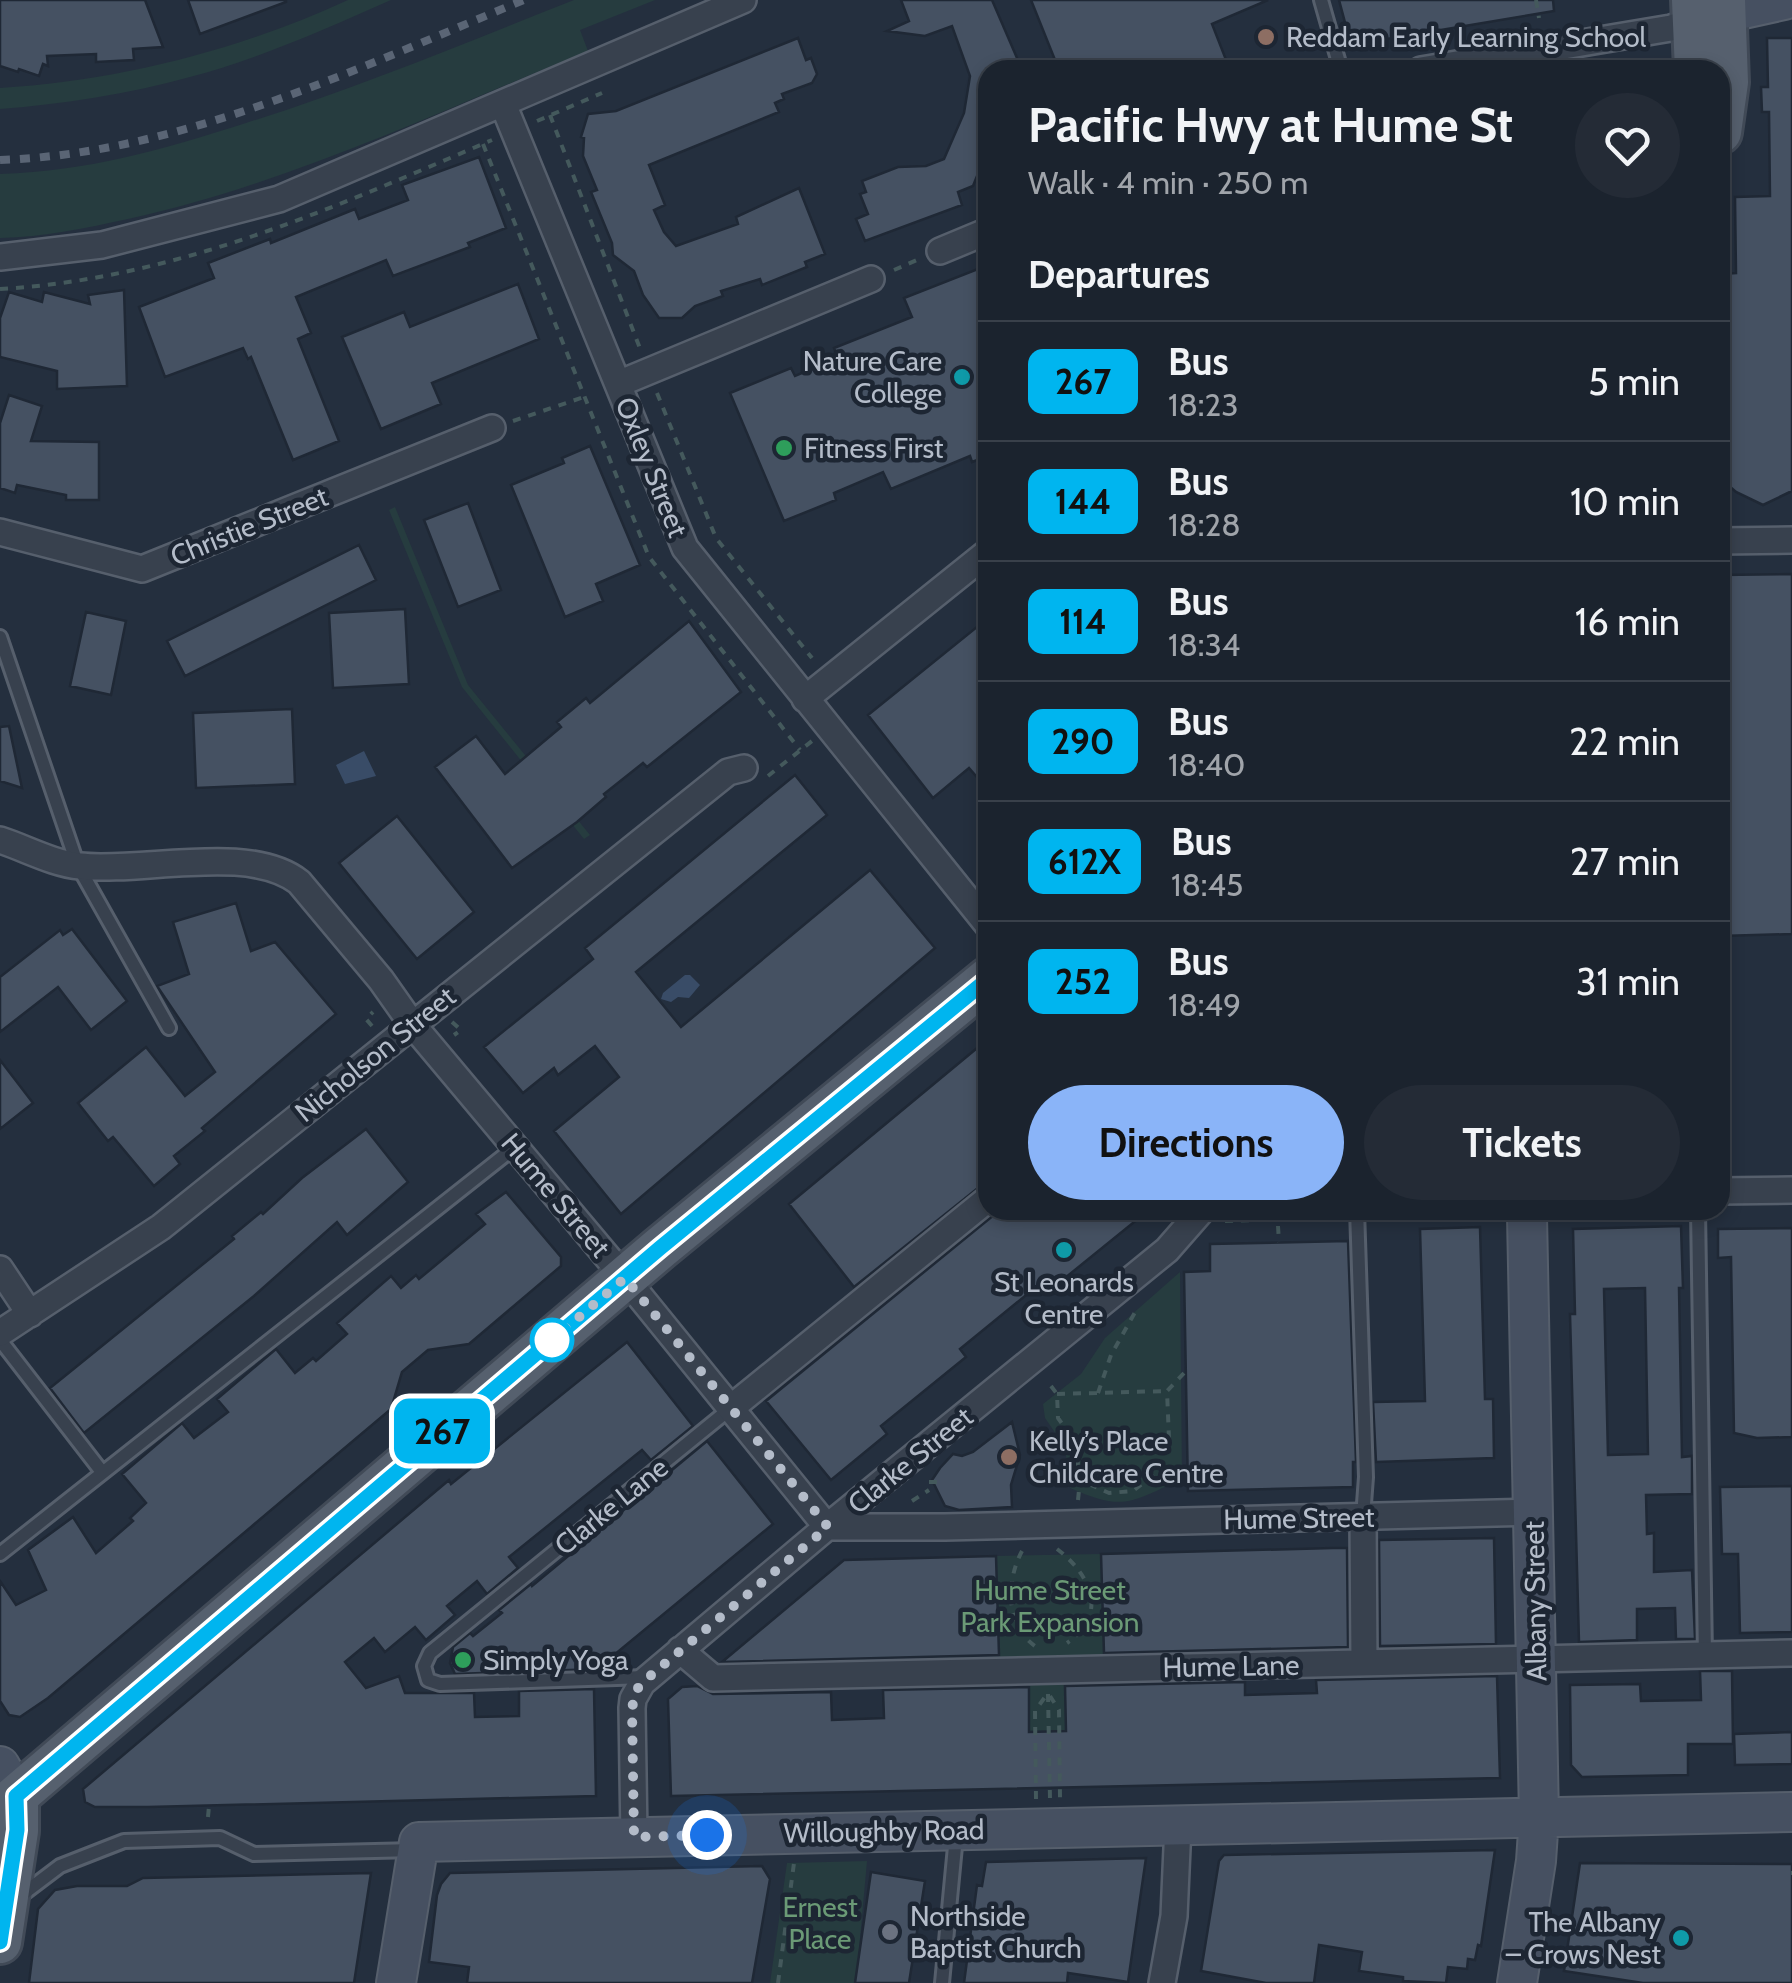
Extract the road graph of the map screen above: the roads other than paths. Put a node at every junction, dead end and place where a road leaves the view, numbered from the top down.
1 (744, 0) edge
2 (1320, 0) edge
3 (1784, 0) edge
4 (1710, 8) edge
5 (1338, 60) edge
6 (1480, 60) edge
7 (1698, 60) edge
8 (1723, 60) edge
9 (504, 104) junction
10 (978, 235) edge
11 (940, 251) road end
12 (0, 257) edge
13 (872, 279) road end
14 (618, 384) junction
15 (492, 428) road end
16 (0, 532) edge
17 (1792, 540) edge
18 (1730, 541) edge
19 (978, 560) edge
20 (0, 637) edge
21 (804, 700) junction
22 (754, 774) road end
23 (0, 840) edge
24 (78, 866) junction
25 (978, 914) edge
26 (978, 986) edge
27 (412, 1024) junction
28 (168, 1028) dead end
29 (515, 1147) junction
30 (1792, 1190) edge
31 (1730, 1191) edge
32 (978, 1207) edge
33 (1207, 1220) edge
34 (1357, 1220) edge
35 (1526, 1220) edge
36 (1698, 1220) edge
37 (0, 1268) edge
38 (625, 1278) junction
39 (30, 1314) junction
40 (0, 1333) edge
41 (0, 1340) edge
42 (731, 1408) junction
43 (102, 1472) junction
44 (1532, 1512) junction
45 (1363, 1517) junction
46 (828, 1527) junction
47 (0, 1554) edge
48 (680, 1650) junction
49 (1792, 1654) edge
50 (1705, 1656) junction
51 (1536, 1662) junction
52 (1364, 1663) junction
53 (649, 1677) junction
54 (5, 1791) edge
55 (1792, 1812) edge
56 (1539, 1816) junction
57 (1178, 1824) junction
58 (957, 1830) junction
59 (634, 1837) junction
60 (418, 1850) junction
61 (3, 1925) edge
62 (1167, 1982) edge
63 (396, 1983) edge
64 (942, 1983) edge
65 (1517, 1983) edge

1 - 9 street
2 - 5 lane
3 - 4 street
4 - 6 street
4 - 7 main road
4 - 8 main road
9 - 12 street
9 - 14 street, Oxley Street
10 - 11 street
13 - 14 street
14 - 21 street, Oxley Street
15 - 16 street, Christie Street
17 - 18 street
19 - 21 street
20 - 24 lane
21 - 25 street, Oxley Street
22 - 27 street, Nicholson Street
23 - 24 street, Hume Street
24 - 27 street, Hume Street
24 - 28 lane
26 - 38 main road
27 - 29 street, Hume Street
27 - 39 street, Nicholson Street
29 - 38 street, Hume Street
29 - 43 lane
30 - 31 street
32 - 42 street, Clarke Lane
33 - 46 street, Clarke Street
34 - 45 lane
35 - 44 street, Albany Street
36 - 50 lane
37 - 39 street
38 - 42 street, Hume Street
38 - 54 main road
39 - 40 street, Nicholson Street
41 - 43 lane
42 - 46 street, Hume Street
42 - 53 lane, Clarke Lane
43 - 47 lane
44 - 45 street, Hume Street
44 - 51 street, Albany Street
45 - 46 street, Hume Street
45 - 52 street
46 - 48 street, Clarke Street
48 - 52 street, Hume Lane
48 - 53 street, Clarke Street
49 - 50 street, Hume Lane
50 - 51 street, Hume Lane
51 - 52 street, Hume Lane
51 - 56 street, Albany Street
53 - 59 street, Clarke Street
54 - 61 main road
55 - 56 street, Willoughby Road
56 - 57 street, Willoughby Road
56 - 65 street, Albany Street
57 - 58 street, Willoughby Road
57 - 62 street
58 - 59 street, Willoughby Road
58 - 64 lane
59 - 60 street, Willoughby Road
60 - 61 lane, Willoughby Road
60 - 63 street

